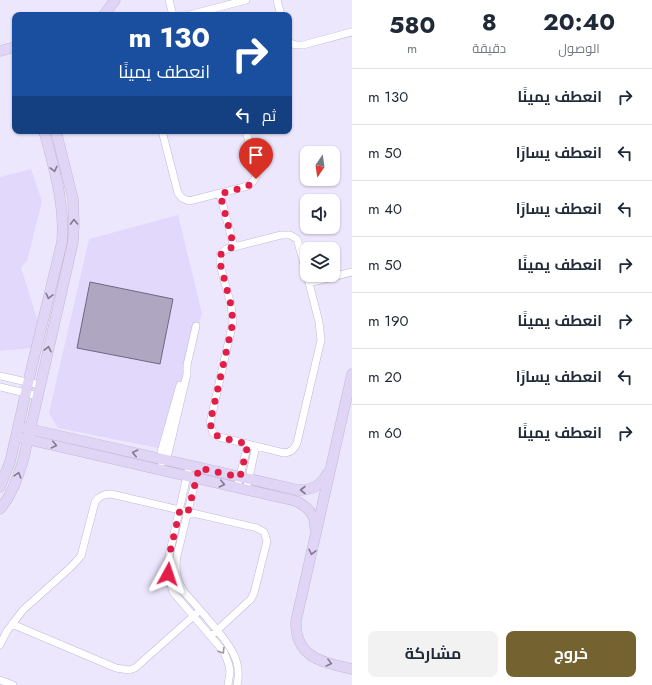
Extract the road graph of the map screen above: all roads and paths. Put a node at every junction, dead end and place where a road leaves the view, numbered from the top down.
1 (115, 0) edge
2 (170, 0) edge
3 (246, 0) edge
4 (277, 0) edge
5 (106, 12) edge
6 (172, 12) edge
7 (215, 12) edge
8 (281, 12) edge
9 (352, 32) edge
10 (292, 43) edge
11 (12, 49) edge
12 (0, 51) edge
13 (45, 134) edge
14 (57, 134) edge
15 (163, 134) edge
16 (247, 134) edge
17 (220, 194) junction
18 (234, 247) junction
19 (300, 248) edge
20 (352, 272) edge
21 (309, 283) joint
22 (196, 326) dead end
23 (352, 374) edge
24 (0, 376) edge
25 (28, 382) junction
26 (40, 385) junction
27 (0, 387) edge
28 (26, 393) junction
29 (38, 396) junction
30 (30, 429) junction
31 (17, 432) junction
32 (28, 439) junction
33 (248, 444) junction
34 (256, 446) junction
35 (162, 465) junction
36 (194, 466) junction
37 (331, 467) junction
38 (192, 477) junction
39 (244, 478) junction
40 (0, 487) edge
41 (242, 489) junction
42 (0, 509) edge
43 (180, 510) junction
44 (188, 512) junction
45 (315, 537) junction
46 (200, 610) junction
47 (193, 616) junction
48 (12, 624) junction
49 (217, 630) junction
50 (211, 636) junction
51 (0, 645) edge
52 (352, 669) edge
53 (0, 680) edge
54 (13, 685) edge
55 (228, 685) edge
56 (237, 685) edge

1 - 5 street
2 - 6 street
3 - 7 street
4 - 8 street
9 - 10 street
11 - 12 street
13 -> 25 street
26 -> 14 street
15 - 17 street
16 - 17 street
17 - 18 street
18 - 19 street
18 - 33 street
20 - 21 street
21 - 34 street
22 - 35 street
23 - 37 street
24 - 25 street
25 - 26 street
25 - 28 street
26 - 29 street
27 - 28 street
28 - 29 street
28 - 31 street
29 - 30 street
30 - 31 street
30 - 32 street
35 -> 30 street
31 - 32 street
31 - 40 street
32 -> 35 street
42 -> 32 street
33 - 34 street
33 - 39 street
34 - 39 street
35 - 36 street
35 - 38 street
36 - 38 street
36 - 39 street
37 -> 39 street
37 - 45 street
38 -> 41 street
38 - 43 street
38 - 44 street
39 - 41 street
41 - 45 street
43 - 44 street
43 - 47 street
43 - 48 street
44 - 46 street
44 - 49 street
45 -> 52 street
46 - 47 street
46 - 49 street
47 - 48 street
47 - 50 street
48 - 51 street
49 - 50 street
49 - 56 street
50 -> 55 street
53 - 54 street

